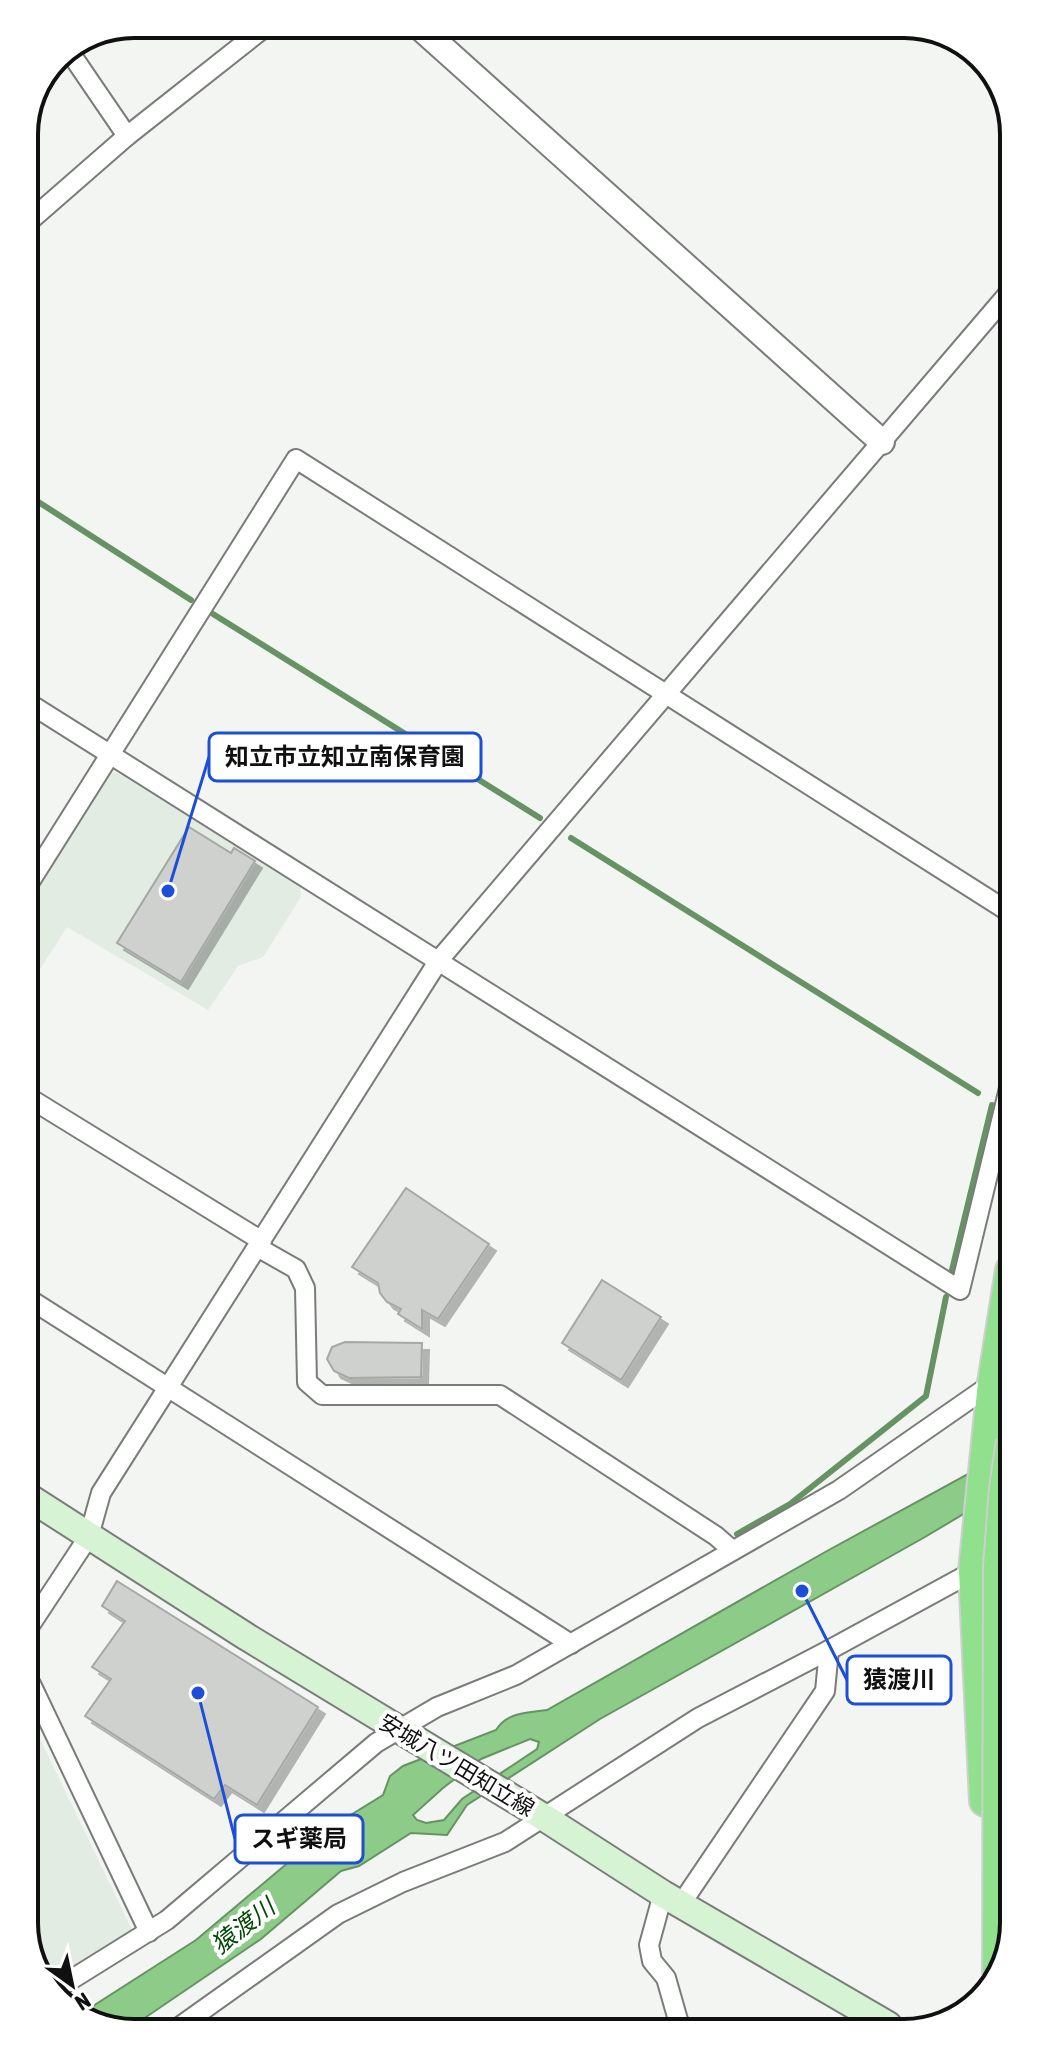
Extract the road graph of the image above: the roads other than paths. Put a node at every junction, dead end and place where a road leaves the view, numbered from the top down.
1 (251, 38) edge
2 (432, 38) edge
3 (75, 59) edge
4 (127, 136) junction
5 (38, 214) edge
6 (1000, 303) edge
7 (882, 442) junction
8 (666, 693) junction
9 (38, 709) edge
10 (110, 754) junction
11 (38, 869) edge
12 (1000, 906) edge
13 (439, 960) junction
14 (38, 1103) edge
15 (1000, 1125) edge
16 (260, 1245) junction
17 (38, 1305) edge
18 (1000, 1348) edge
19 (170, 1387) junction
20 (993, 1397) junction
21 (38, 1503) edge
22 (89, 1536) junction
23 (732, 1550) junction
24 (1000, 1553) edge
25 (974, 1571) junction
26 (38, 1613) edge
27 (571, 1644) junction
28 (829, 1650) junction
29 (38, 1699) edge
30 (398, 1730) junction
31 (999, 1791) edge
32 (539, 1814) junction
33 (672, 1899) junction
34 (149, 1932) junction
35 (998, 1941) edge
36 (989, 1966) edge
37 (62, 1986) edge
38 (190, 2019) edge
39 (678, 2019) edge
40 (878, 2019) edge

1 - 4 street
2 - 7 street
3 - 4 street
4 - 5 street
6 - 7 street
7 - 8 street
8 - 10 street
8 - 12 street
8 - 13 street
9 - 10 street
10 - 11 street
10 - 13 street
13 - 15 street
13 - 16 street
14 - 16 street
16 - 19 street
16 - 23 street
17 - 19 street
18 - 20 highway
19 - 22 street
19 - 27 street
20 - 23 street
20 - 25 highway
21 - 22 main road, 安城八ツ田知立線
22 - 26 street
22 - 30 main road, 安城八ツ田知立線
23 - 27 street
24 - 35 highway, bridge
25 - 28 street
25 - 31 highway
27 - 30 street
28 - 32 street
28 - 33 street
29 - 34 street
30 - 32 main road, 安城八ツ田知立線
30 - 34 street
31 - 36 highway
32 - 33 main road, 安城八ツ田知立線
32 - 38 street
33 - 39 street
33 - 40 main road, 安城八ツ田知立線
34 - 37 street

